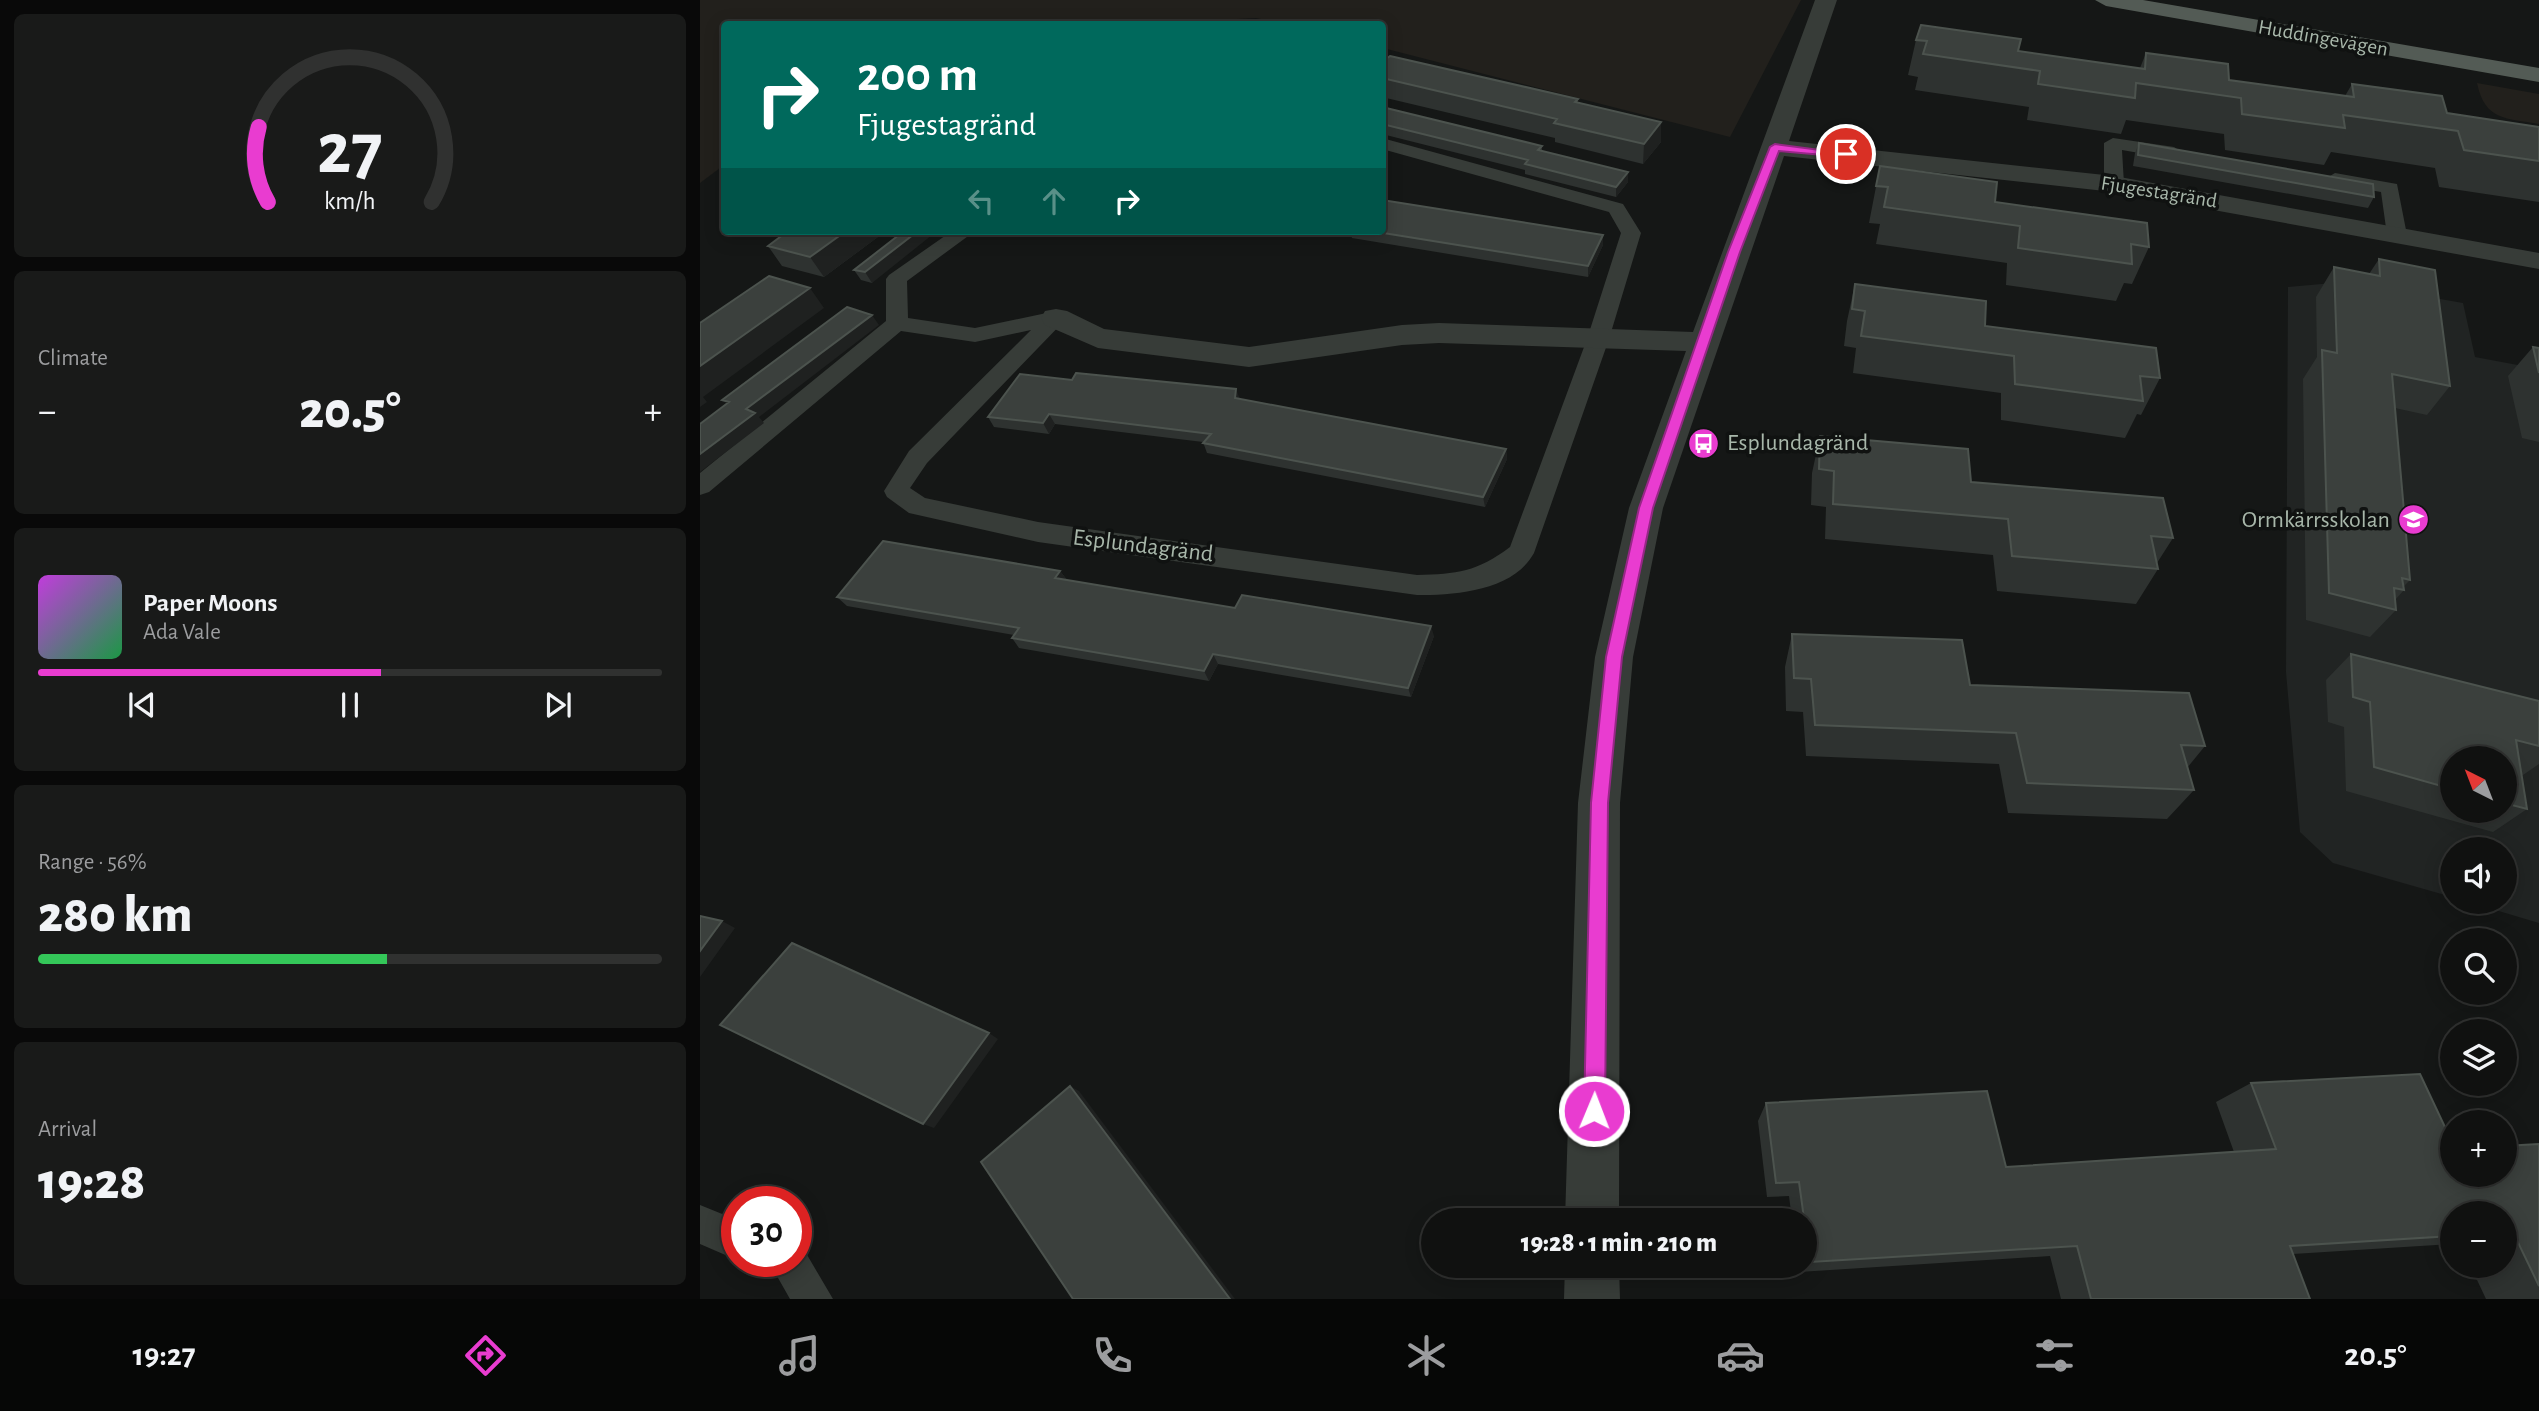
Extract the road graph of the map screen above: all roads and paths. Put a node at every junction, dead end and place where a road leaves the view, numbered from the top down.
1 (1826, 0) edge
2 (2106, 0) edge
3 (2539, 75) edge
4 (1386, 144) edge
5 (1775, 147) junction
6 (2192, 156) edge
7 (2311, 175) edge
8 (2114, 184) junction
9 (959, 235) edge
10 (2398, 235) junction
11 (2539, 261) edge
12 (1056, 318) junction
13 (897, 323) junction
14 (1598, 339) junction
15 (1704, 342) junction
16 (700, 486) edge
17 (1592, 1208) edge
18 (700, 1224) edge
19 (721, 1233) edge
20 (799, 1277) edge
21 (1592, 1278) edge
22 (813, 1299) edge
23 (1592, 1299) edge

1 - 5 street
2 - 3 main road, Huddingevägen
4 - 14 lane, Esplundagränd
5 - 8 street, Fjugestagränd
5 - 15 street
6 - 8 lane
7 - 10 lane
8 - 10 street, Fjugestagränd
9 - 13 lane
10 - 11 street, Fjugestagränd
12 - 13 lane
12 - 14 street
12 - 14 lane, Esplundagränd
13 - 16 lane
14 - 15 street
15 - 17 street
18 - 19 lane
20 - 22 lane
21 - 23 street

